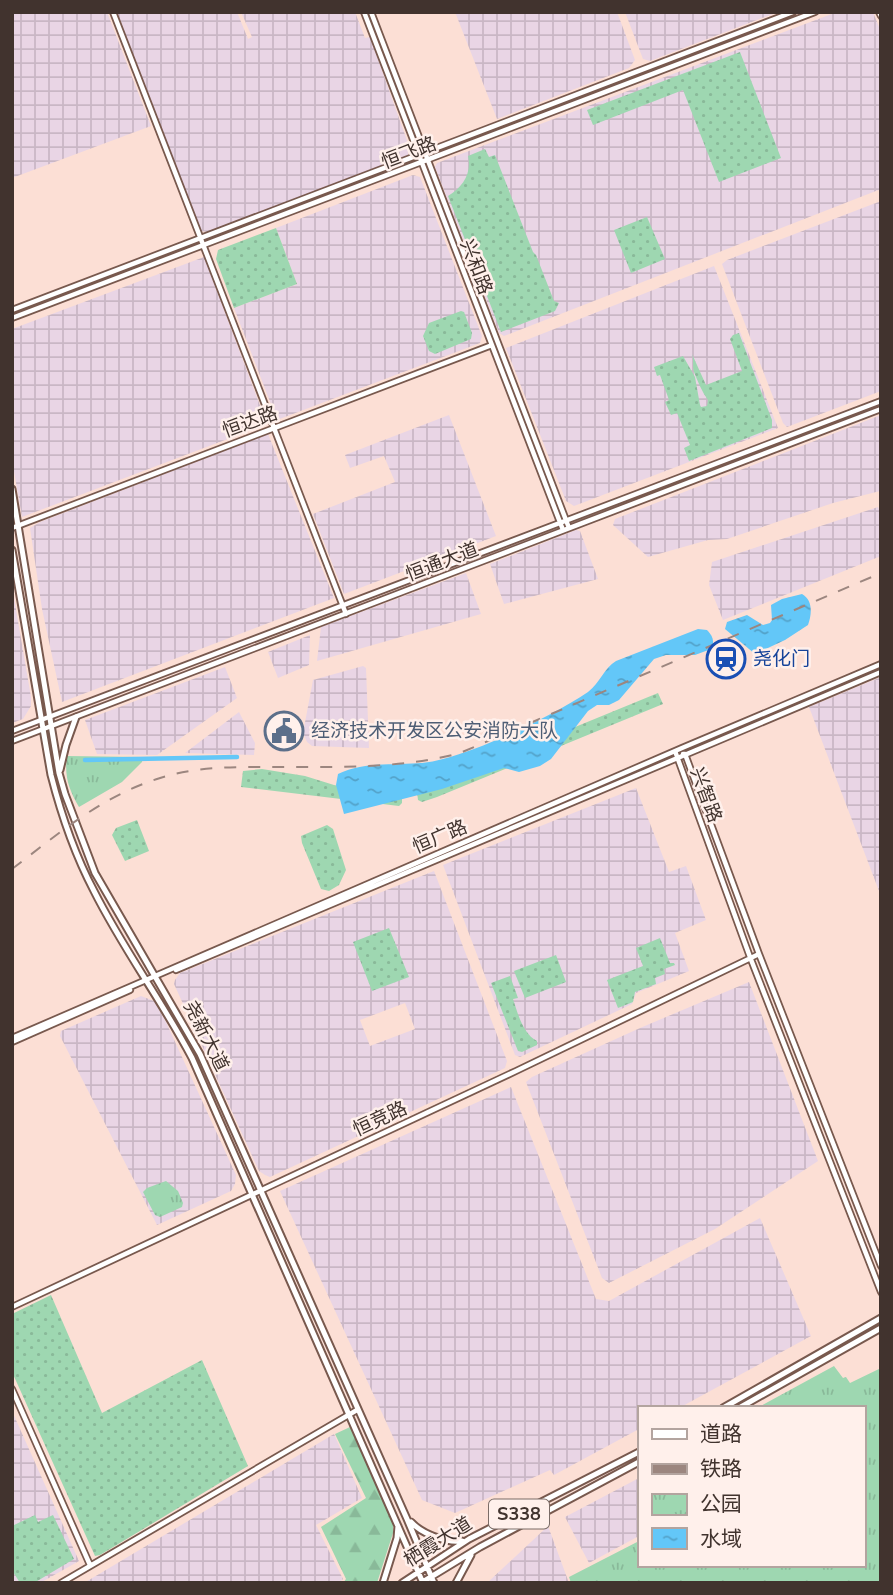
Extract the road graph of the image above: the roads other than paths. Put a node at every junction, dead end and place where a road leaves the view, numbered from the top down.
1 (113, 12) edge
2 (364, 12) edge
3 (371, 12) edge
4 (793, 12) edge
5 (816, 12) edge
6 (422, 154) junction
7 (425, 162) junction
8 (201, 238) junction
9 (204, 245) junction
10 (12, 310) edge
11 (12, 318) edge
12 (498, 344) junction
13 (491, 346) junction
14 (881, 401) edge
15 (881, 409) edge
16 (273, 428) junction
17 (12, 489) edge
18 (566, 520) junction
19 (560, 522) junction
20 (19, 526) junction
21 (12, 528) edge
22 (569, 528) junction
23 (563, 530) junction
24 (12, 550) edge
25 (343, 606) junction
26 (346, 614) junction
27 (881, 664) edge
28 (881, 672) edge
29 (51, 716) junction
30 (76, 717) junction
31 (42, 719) junction
32 (53, 726) junction
33 (44, 729) junction
34 (12, 731) edge
35 (12, 741) edge
36 (675, 751) junction
37 (685, 754) junction
38 (678, 758) junction
39 (60, 773) junction
40 (759, 954) junction
41 (750, 957) junction
42 (156, 977) junction
43 (148, 981) junction
44 (12, 1040) edge
45 (260, 1190) junction
46 (251, 1194) junction
47 (881, 1266) edge
48 (881, 1292) edge
49 (12, 1307) edge
50 (881, 1318) edge
51 (881, 1328) edge
52 (12, 1389) edge
53 (727, 1406) edge
54 (743, 1406) edge
55 (357, 1410) junction
56 (350, 1415) junction
57 (638, 1453) edge
58 (638, 1463) edge
59 (407, 1519) junction
60 (398, 1523) junction
61 (469, 1539) junction
62 (480, 1547) junction
63 (90, 1565) junction
64 (427, 1566) junction
65 (419, 1571) junction
66 (433, 1579) edge
67 (422, 1582) edge
68 (61, 1583) edge
69 (383, 1583) edge
70 (402, 1583) edge
71 (456, 1583) edge

1 - 8 main road
2 - 6 main road, 兴和路
3 - 6 main road, 兴和路
4 - 6 main road, 恒飞路
5 - 7 main road, 恒飞路
6 - 7 main road, 兴和路
6 - 8 main road, 恒飞路
7 - 9 main road, 恒飞路
7 - 12 main road, 兴和路
7 - 13 main road, 兴和路
8 - 9 main road
8 - 10 main road, 恒飞路
9 - 11 main road, 恒飞路
9 - 16 main road
12 - 13 main road, 恒达路
12 - 18 main road, 兴和路
13 - 16 main road, 恒达路
13 - 19 main road, 兴和路
14 - 18 main road, 恒通大道
15 - 22 main road, 恒通大道
16 - 20 main road, 恒达路
16 - 25 main road
17 - 20 main road, 尧新大道
18 - 19 main road, 恒通大道
18 - 22 main road, 兴和路
19 - 23 main road, 兴和路
19 - 25 main road, 恒通大道
20 - 21 main road, 恒达路
20 - 29 main road, 尧新大道
22 - 23 main road, 恒通大道
23 - 26 main road, 恒通大道
24 - 31 main road, 尧新大道
25 - 26 main road
25 - 29 main road, 恒通大道
26 - 30 main road, 恒通大道
27 - 36 main road, 恒广路
28 - 37 main road, 恒广路
29 - 31 main road, 恒通大道
29 - 32 main road, 尧新大道
30 - 32 main road, 恒通大道
30 - 39 main road
31 - 33 main road, 尧新大道
31 - 34 main road, 恒通大道
32 - 33 main road, 恒通大道
32 - 39 main road, 尧新大道
33 - 35 main road, 恒通大道
33 - 43 main road, 尧新大道
36 - 37 main road, 兴智路
36 - 38 main road, 兴智路
36 - 42 main road, 恒广路
37 - 38 main road, 恒广路
37 - 40 main road, 兴智路
38 - 41 main road, 兴智路
38 - 42 main road, 恒广路
39 - 42 main road, 尧新大道
40 - 41 main road, 恒竞路
40 - 47 main road, 兴智路
41 - 45 main road, 恒竞路
41 - 48 main road, 兴智路
42 - 43 main road, 恒广路
42 - 45 main road, 尧新大道
43 - 44 main road, 恒广路
43 - 46 main road, 尧新大道
45 - 46 main road, 恒竞路
45 - 55 main road, 尧新大道
46 - 49 main road, 恒竞路
46 - 56 main road, 尧新大道
50 - 53 main road
51 - 54 main road
52 - 63 main road
55 - 56 main road
55 - 59 main road, 尧新大道
56 - 60 main road, 尧新大道
56 - 63 main road
57 - 61 main road, 栖霞大道 / S338
58 - 62 main road, 栖霞大道 / S338
59 - 61 main road
59 - 64 main road, 尧新大道
60 - 65 main road, 尧新大道
60 - 69 main road
61 - 64 main road, 栖霞大道 / S338
62 - 66 main road, 栖霞大道 / S338
62 - 71 main road
63 - 68 main road
64 - 65 main road, 栖霞大道 / S338
64 - 66 main road, 尧新大道
65 - 67 main road, 尧新大道
65 - 70 main road, 栖霞大道 / S338
66 - 67 main road, 栖霞大道 / S338

